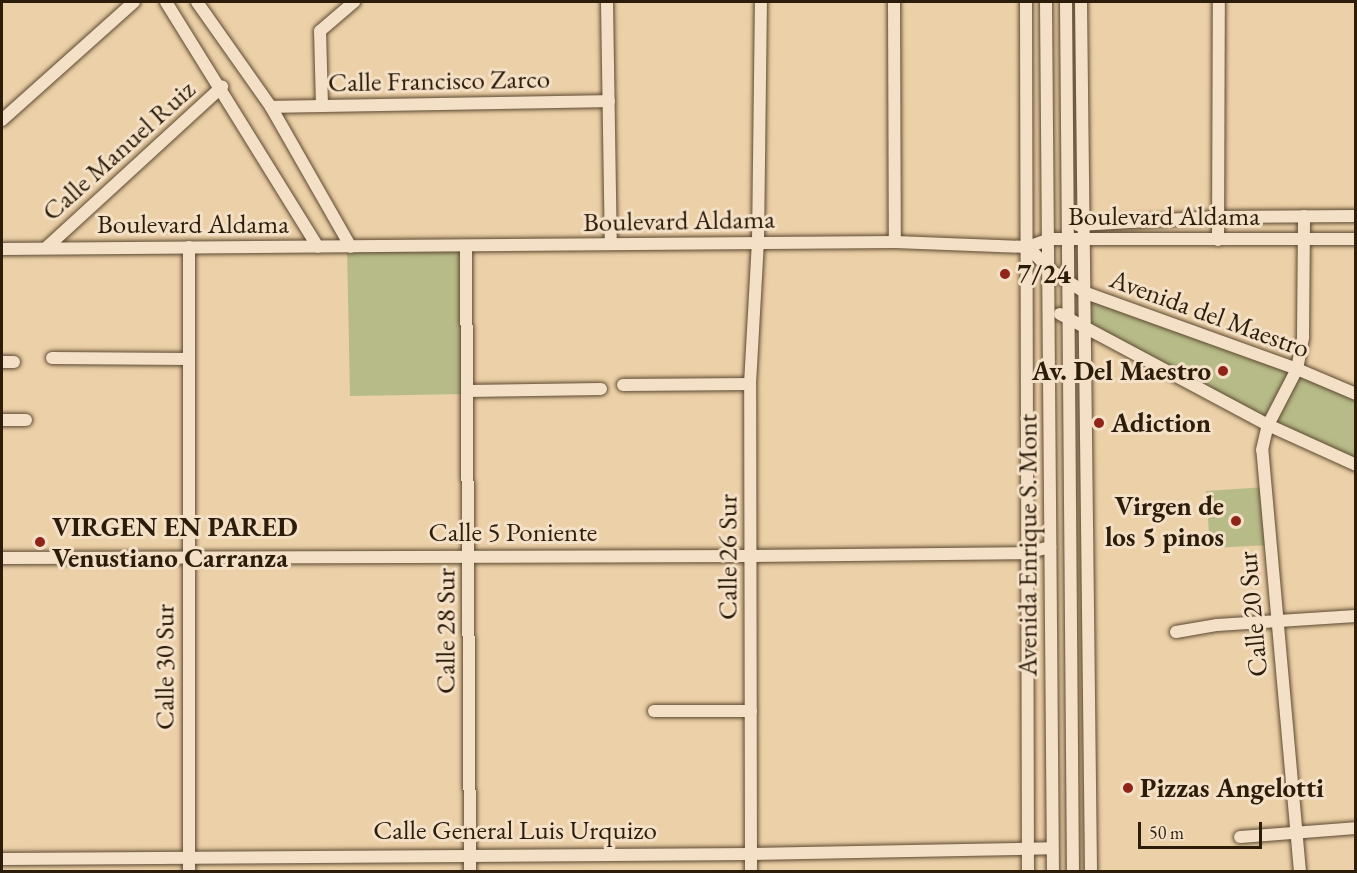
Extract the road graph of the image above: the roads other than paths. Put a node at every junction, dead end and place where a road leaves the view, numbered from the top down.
1 (134, 2) edge
2 (166, 2) edge
3 (197, 2) edge
4 (354, 2) edge
5 (607, 2) edge
6 (762, 2) edge
7 (894, 2) edge
8 (1026, 2) edge
9 (1046, 2) edge
10 (1066, 2) edge
11 (1081, 2) edge
12 (1219, 2) edge
13 (222, 87) junction
14 (609, 101) junction
15 (322, 106) junction
16 (270, 107) junction
17 (2, 120) edge
18 (1304, 216) junction
19 (1356, 216) edge
20 (1218, 217) junction
21 (1085, 224) junction
22 (1067, 226) junction
23 (1050, 234) junction
24 (1356, 239) edge
25 (1067, 240) junction
26 (1218, 240) junction
27 (1304, 240) junction
28 (895, 242) junction
29 (1085, 242) junction
30 (758, 243) junction
31 (611, 244) junction
32 (466, 246) junction
33 (189, 247) junction
34 (318, 247) junction
35 (46, 248) junction
36 (351, 248) junction
37 (1028, 248) junction
38 (2, 249) edge
39 (1050, 270) junction
40 (1066, 281) junction
41 (1086, 293) junction
42 (1051, 310) junction
43 (1067, 316) junction
44 (1086, 326) junction
45 (52, 358) dead end
46 (189, 359) junction
47 (1297, 369) junction
48 (750, 384) junction
49 (623, 385) dead end
50 (601, 389) dead end
51 (467, 391) junction
52 (1356, 394) edge
53 (2, 420) edge
54 (26, 420) dead end
55 (1268, 425) junction
56 (1356, 465) edge
57 (1050, 547) junction
58 (1026, 553) junction
59 (469, 555) junction
60 (751, 556) junction
61 (2, 558) edge
62 (188, 558) junction
63 (1356, 616) edge
64 (1276, 621) junction
65 (1176, 632) dead end
66 (654, 711) dead end
67 (751, 711) junction
68 (1356, 828) edge
69 (1297, 832) junction
70 (1240, 837) dead end
71 (1053, 848) junction
72 (1028, 851) junction
73 (470, 854) junction
74 (751, 854) junction
75 (189, 855) junction
76 (2, 858) edge
77 (189, 872) edge
78 (470, 872) edge
79 (751, 872) edge
80 (1028, 872) edge
81 (1053, 872) edge
82 (1072, 872) edge
83 (1091, 872) edge
84 (1300, 872) edge

1 - 17 street
2 - 13 street
3 - 16 street
4 - 15 street
5 - 14 street
6 - 30 street, Calle 26 Sur
7 - 28 street
8 - 37 street
9 - 23 street, Avenida Enrique S. Mont
10 - 22 street, Avenida Enrique S. Mont
11 - 21 street
12 - 20 street
13 - 34 street
13 - 35 street, Calle Manuel Ruiz
14 - 15 street, Calle Francisco Zarco
14 - 31 street
15 - 16 street, Calle Francisco Zarco
16 - 36 street
18 - 19 street, Boulevard Aldama
18 - 20 street, Boulevard Aldama
18 - 27 street, Calle 20 Sur
20 - 21 street, Boulevard Aldama
20 - 26 street
21 - 22 street, Boulevard Aldama
21 - 29 street
22 - 23 street, Boulevard Aldama
22 - 25 street, Avenida Enrique S. Mont
23 - 25 street, Boulevard Aldama
23 - 37 street, Boulevard Aldama
23 - 39 street, Avenida Enrique S. Mont
24 - 27 street, Boulevard Aldama
25 - 29 street, Boulevard Aldama
25 - 40 street, Avenida Enrique S. Mont
26 - 27 street, Boulevard Aldama
26 - 29 street, Boulevard Aldama
27 - 47 street, Calle 20 Sur
28 - 30 street, Boulevard Aldama
28 - 37 street, Boulevard Aldama
29 - 41 street
30 - 31 street, Boulevard Aldama
30 - 48 street, Calle 26 Sur
31 - 32 street, Boulevard Aldama
32 - 36 street, Boulevard Aldama
32 - 51 street, Calle 28 Sur
33 - 34 street, Boulevard Aldama
33 - 35 street, Boulevard Aldama
33 - 46 street, Calle 30 Sur
34 - 36 street, Boulevard Aldama
35 - 38 street, Boulevard Aldama
37 - 39 street, Avenida del Maestro
37 - 58 street
39 - 40 street, Avenida del Maestro
39 - 42 street, Avenida Enrique S. Mont
40 - 41 street, Avenida del Maestro
40 - 43 street, Avenida Enrique S. Mont
41 - 44 street
41 - 47 street, Avenida del Maestro
42 - 43 street
42 - 57 street, Avenida Enrique S. Mont
43 - 44 street
43 - 82 street, Avenida Enrique S. Mont
44 - 55 street
44 - 83 street
45 - 46 street
46 - 62 street, Calle 30 Sur
47 - 52 street, Avenida del Maestro
47 - 55 street, Calle 20 Sur
48 - 49 street
48 - 60 street, Calle 26 Sur
50 - 51 street
51 - 59 street, Calle 28 Sur
53 - 54 street
55 - 56 street
55 - 64 street, Calle 20 Sur
57 - 58 street, Calle 5 Poniente
57 - 71 street, Avenida Enrique S. Mont
58 - 60 street, Calle 5 Poniente
58 - 72 street
59 - 60 street, Calle 5 Poniente
59 - 62 street, Calle 5 Poniente
59 - 73 street, Calle 28 Sur
60 - 67 street, Calle 26 Sur
61 - 62 street, Calle 5 Poniente
62 - 75 street, Calle 30 Sur
63 - 64 street
64 - 65 street
64 - 69 street, Calle 20 Sur
66 - 67 street
67 - 74 street, Calle 26 Sur
68 - 69 street
69 - 70 street
69 - 84 street, Calle 20 Sur
71 - 72 street, Calle General Luis Urquizo
71 - 81 street, Avenida Enrique S. Mont
72 - 74 street, Calle General Luis Urquizo
72 - 80 street
73 - 74 street, Calle General Luis Urquizo
73 - 75 street, Calle General Luis Urquizo
73 - 78 street, Calle 28 Sur
74 - 79 street, Calle 26 Sur
75 - 76 street, Calle General Luis Urquizo
75 - 77 street, Calle 30 Sur

